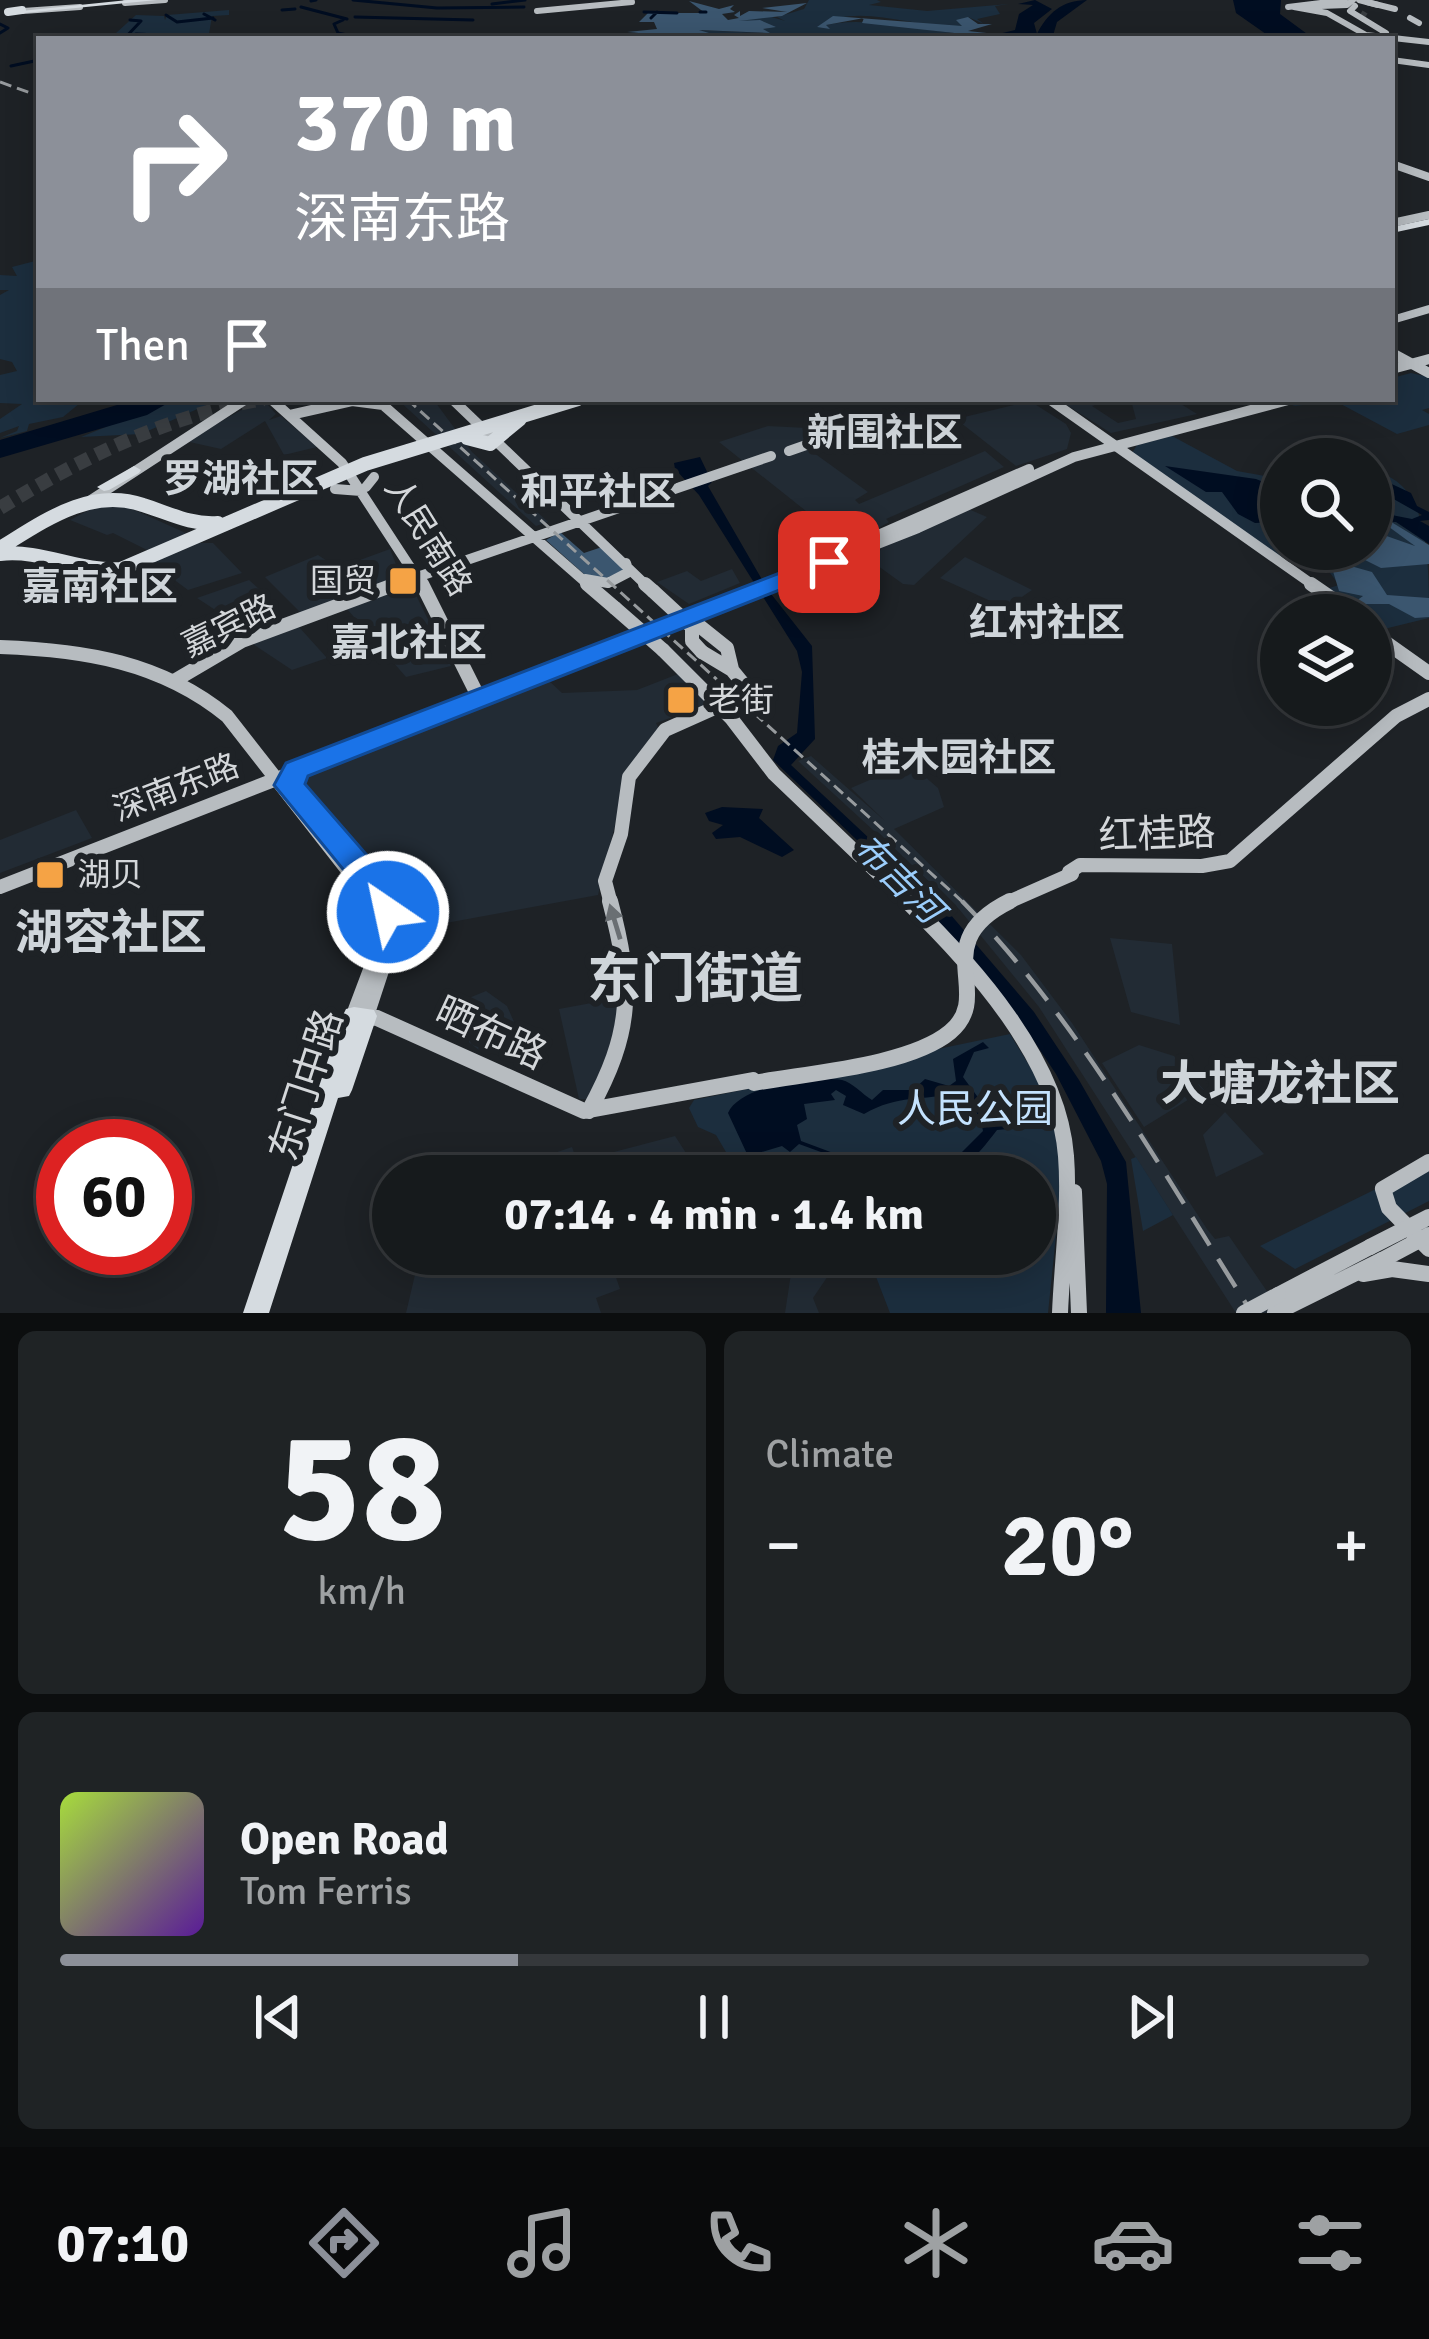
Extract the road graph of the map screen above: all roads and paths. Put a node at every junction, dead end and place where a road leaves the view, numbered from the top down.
1 (140, 0) edge
2 (154, 0) edge
3 (165, 0) edge
4 (1300, 0) edge
5 (1316, 1) edge
6 (1351, 2) edge
7 (616, 3) edge
8 (632, 3) edge
9 (537, 10) dead end
10 (11, 11) edge
11 (1410, 18) dead end
12 (1419, 23) dead end
13 (1356, 36) edge
14 (1377, 36) edge
15 (1395, 38) edge
16 (1429, 42) edge
17 (1395, 59) edge
18 (1429, 64) edge
19 (1395, 164) edge
20 (1395, 164) edge
21 (1429, 178) edge
22 (1429, 220) edge
23 (1395, 227) edge
24 (1429, 310) edge
25 (1395, 320) edge
26 (1395, 361) edge
27 (1424, 365) edge
28 (227, 402) edge
29 (247, 402) edge
30 (247, 402) edge
31 (277, 402) edge
32 (338, 402) edge
33 (345, 402) edge
34 (364, 402) edge
35 (383, 402) edge
36 (453, 402) edge
37 (565, 402) edge
38 (565, 402) edge
39 (1049, 402) edge
40 (1265, 402) edge
41 (1280, 402) edge
42 (320, 409) junction
43 (295, 414) junction
44 (528, 414) junction
45 (196, 425) junction
46 (312, 425) junction
47 (820, 426) dead end
48 (484, 427) junction
49 (1133, 439) junction
50 (1103, 441) junction
51 (816, 452) dead end
52 (1080, 452) junction
53 (772, 458) dead end
54 (1133, 462) junction
55 (755, 469) junction
56 (134, 470) joint
57 (722, 473) junction
58 (339, 478) junction
59 (367, 485) junction
60 (109, 490) junction
61 (179, 515) dead end
62 (581, 518) junction
63 (226, 524) junction
64 (532, 533) junction
65 (192, 536) dead end
66 (16, 538) junction
67 (875, 540) junction
68 (0, 550) edge
69 (827, 560) junction
70 (626, 562) junction
71 (77, 567) junction
72 (572, 572) junction
73 (422, 576) junction
74 (650, 587) junction
75 (1317, 594) edge
76 (1325, 594) edge
77 (717, 602) junction
78 (611, 605) junction
79 (695, 613) junction
80 (629, 638) junction
81 (1392, 643) edge
82 (611, 644) junction
83 (49, 648) junction
84 (5, 650) edge
85 (1429, 669) edge
86 (732, 670) junction
87 (179, 679) junction
88 (748, 690) junction
89 (481, 694) junction
90 (702, 697) junction
91 (1429, 701) edge
92 (726, 705) junction
93 (279, 774) junction
94 (0, 883) edge
95 (360, 1016) junction
96 (586, 1114) junction
97 (1429, 1166) edge
98 (1074, 1192) junction
99 (1429, 1217) edge
100 (1429, 1237) edge
101 (1429, 1249) edge
102 (1382, 1259) junction
103 (1429, 1274) edge
104 (1280, 1305) edge
105 (1060, 1310) edge
106 (256, 1313) edge
107 (268, 1313) edge
108 (1078, 1313) edge
109 (1244, 1313) edge

1 - 10 highway
2 - 10 highway
3 - 10 main road
4 - 5 main road, bridge
4 - 6 main road
5 - 6 main road
5 - 13 main road, bridge
6 - 6 main road, bridge
6 - 14 main road
6 - 16 main road
6 - 16 main road
7 - 8 main road
7 - 9 main road
11 - 12 main road
15 - 16 main road
17 - 18 main road
19 - 21 main road
20 - 21 main road
22 - 23 highway
24 - 25 main road
26 - 27 main road
26 - 27 main road
28 - 45 main road
29 - 45 main road
30 - 60 main road
31 - 43 main road, 人民南路
32 - 43 main road
33 - 42 main road
34 - 64 main road
35 - 64 main road
36 - 48 main road
37 - 44 highway, bridge
38 - 58 highway, bridge
39 - 50 main road
40 - 49 main road
41 - 49 main road
42 - 43 main road
42 - 46 main road
43 - 46 main road, 人民南路
43 - 59 main road, 人民南路
44 - 48 main road
44 - 48 main road
44 - 48 main road
44 - 48 highway, bridge
44 - 58 highway, bridge
45 - 56 main road
46 - 59 main road, 人民南路
47 - 51 main road
48 - 62 main road
49 - 50 main road, 深南东路
49 - 54 main road
50 - 52 main road, 深南东路
50 - 52 main road
50 - 54 main road
52 - 54 main road
52 - 67 main road, 深南东路
53 - 55 main road
54 - 75 main road
54 - 76 main road
55 - 57 main road
55 - 57 main road
56 - 60 highway
57 - 62 main road, 嘉宾路
58 - 59 main road
58 - 63 highway, bridge
59 - 73 main road, 人民南路
60 - 66 highway, bridge
60 - 68 main road
60 - 68 main road
60 - 71 highway, bridge
61 - 63 highway
62 - 64 main road, 嘉宾路
62 - 70 main road
63 - 65 highway
63 - 66 highway, bridge
63 - 71 highway, bridge
64 - 72 main road
64 - 73 main road, 嘉宾路
66 - 68 highway, bridge
67 - 69 main road, 深南东路
67 - 69 main road
67 - 69 main road
68 - 71 highway, bridge
69 - 77 main road, 深南东路
70 - 72 main road
70 - 74 main road
70 - 77 main road
72 - 78 main road
72 - 80 main road
73 - 87 main road, 嘉宾路
73 - 89 main road, 人民南路
74 - 78 main road
74 - 86 main road, bridge
77 - 79 main road
77 - 82 main road, 深南东路
78 - 90 main road, bridge
79 - 80 main road
79 - 82 main road, 深南东路
79 - 86 main road
80 - 82 main road
80 - 90 main road
81 - 85 main road
82 - 89 main road, 深南东路
83 - 84 main road
83 - 84 main road, 东门中路
83 - 84 main road
83 - 87 main road, 东门中路
86 - 88 main road
87 - 93 main road, 东门中路
88 - 90 main road
88 - 92 main road
89 - 93 main road, 深南东路
90 - 92 main road
91 - 96 main road, 红桂路, bridge
96 -> 92 main road
92 - 98 main road
92 - 105 main road
93 - 94 main road, 深南东路
93 - 94 main road, 深南东路
93 - 95 main road, 东门中路
95 - 96 main road, 晒布路
95 - 106 highway, 东门中路
95 - 107 highway, 东门中路
97 - 100 main road
97 - 101 main road
98 - 105 main road
98 - 108 main road
99 - 102 main road, bridge
100 - 102 main road, bridge
102 - 103 main road
102 - 104 main road
102 - 104 main road
104 - 109 main road, bridge

